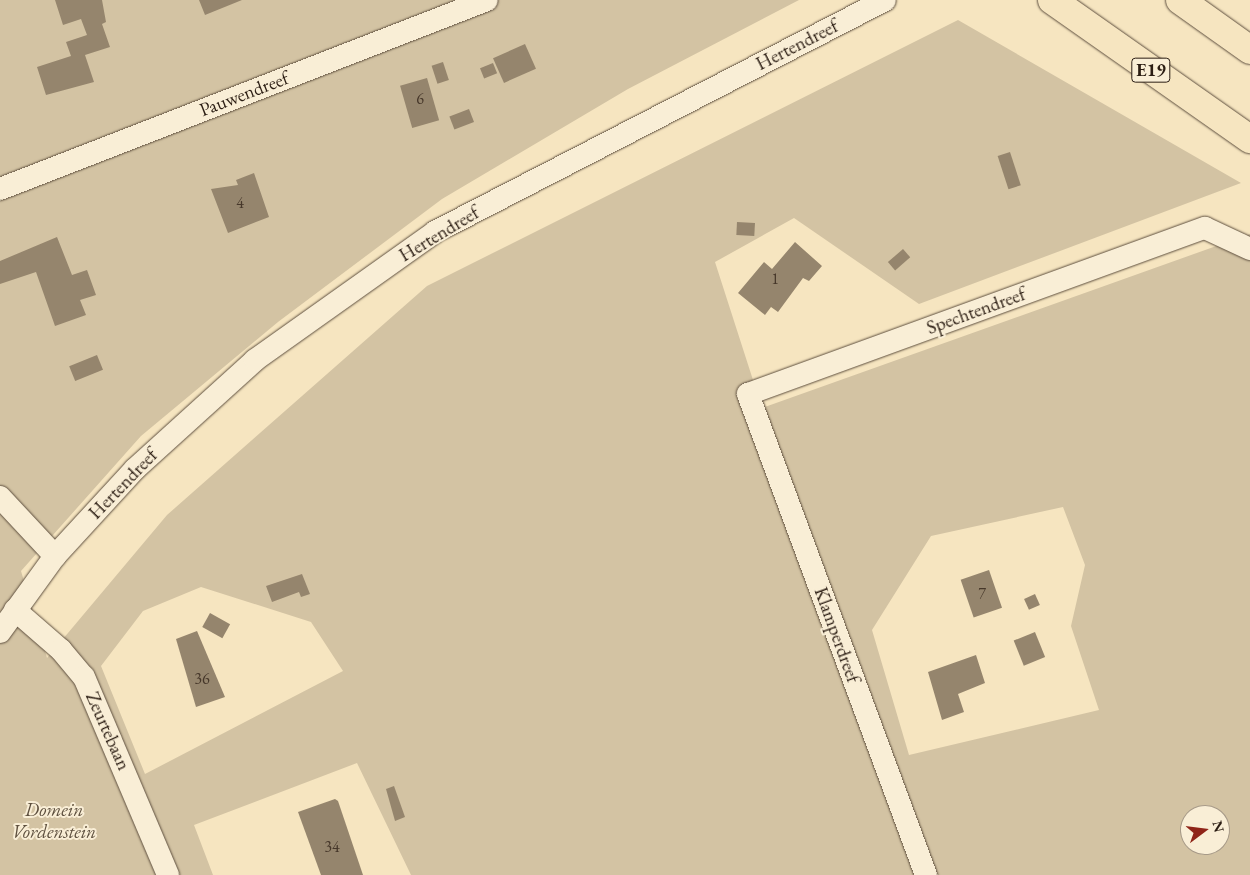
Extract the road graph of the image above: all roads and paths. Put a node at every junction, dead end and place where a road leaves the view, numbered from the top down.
1 (487, 0) edge
2 (885, 0) edge
3 (1052, 0) edge
4 (1180, 0) edge
5 (1250, 50) edge
6 (1250, 139) edge
7 (0, 189) edge
8 (1250, 249) edge
9 (748, 394) joint
10 (0, 497) edge
11 (55, 556) junction
12 (15, 610) junction
13 (0, 632) edge
14 (168, 875) edge
15 (926, 875) edge

1 - 7 street, Pauwendreef
2 - 11 street, Hertendreef
3 - 6 highway, E19
4 - 5 highway
8 - 9 street, Spechtendreef
9 - 15 street, Klamperdreef
10 - 11 street
11 - 12 street, Hertendreef
12 - 13 street, Hertendreef
12 - 14 street, Zeurtebaan

